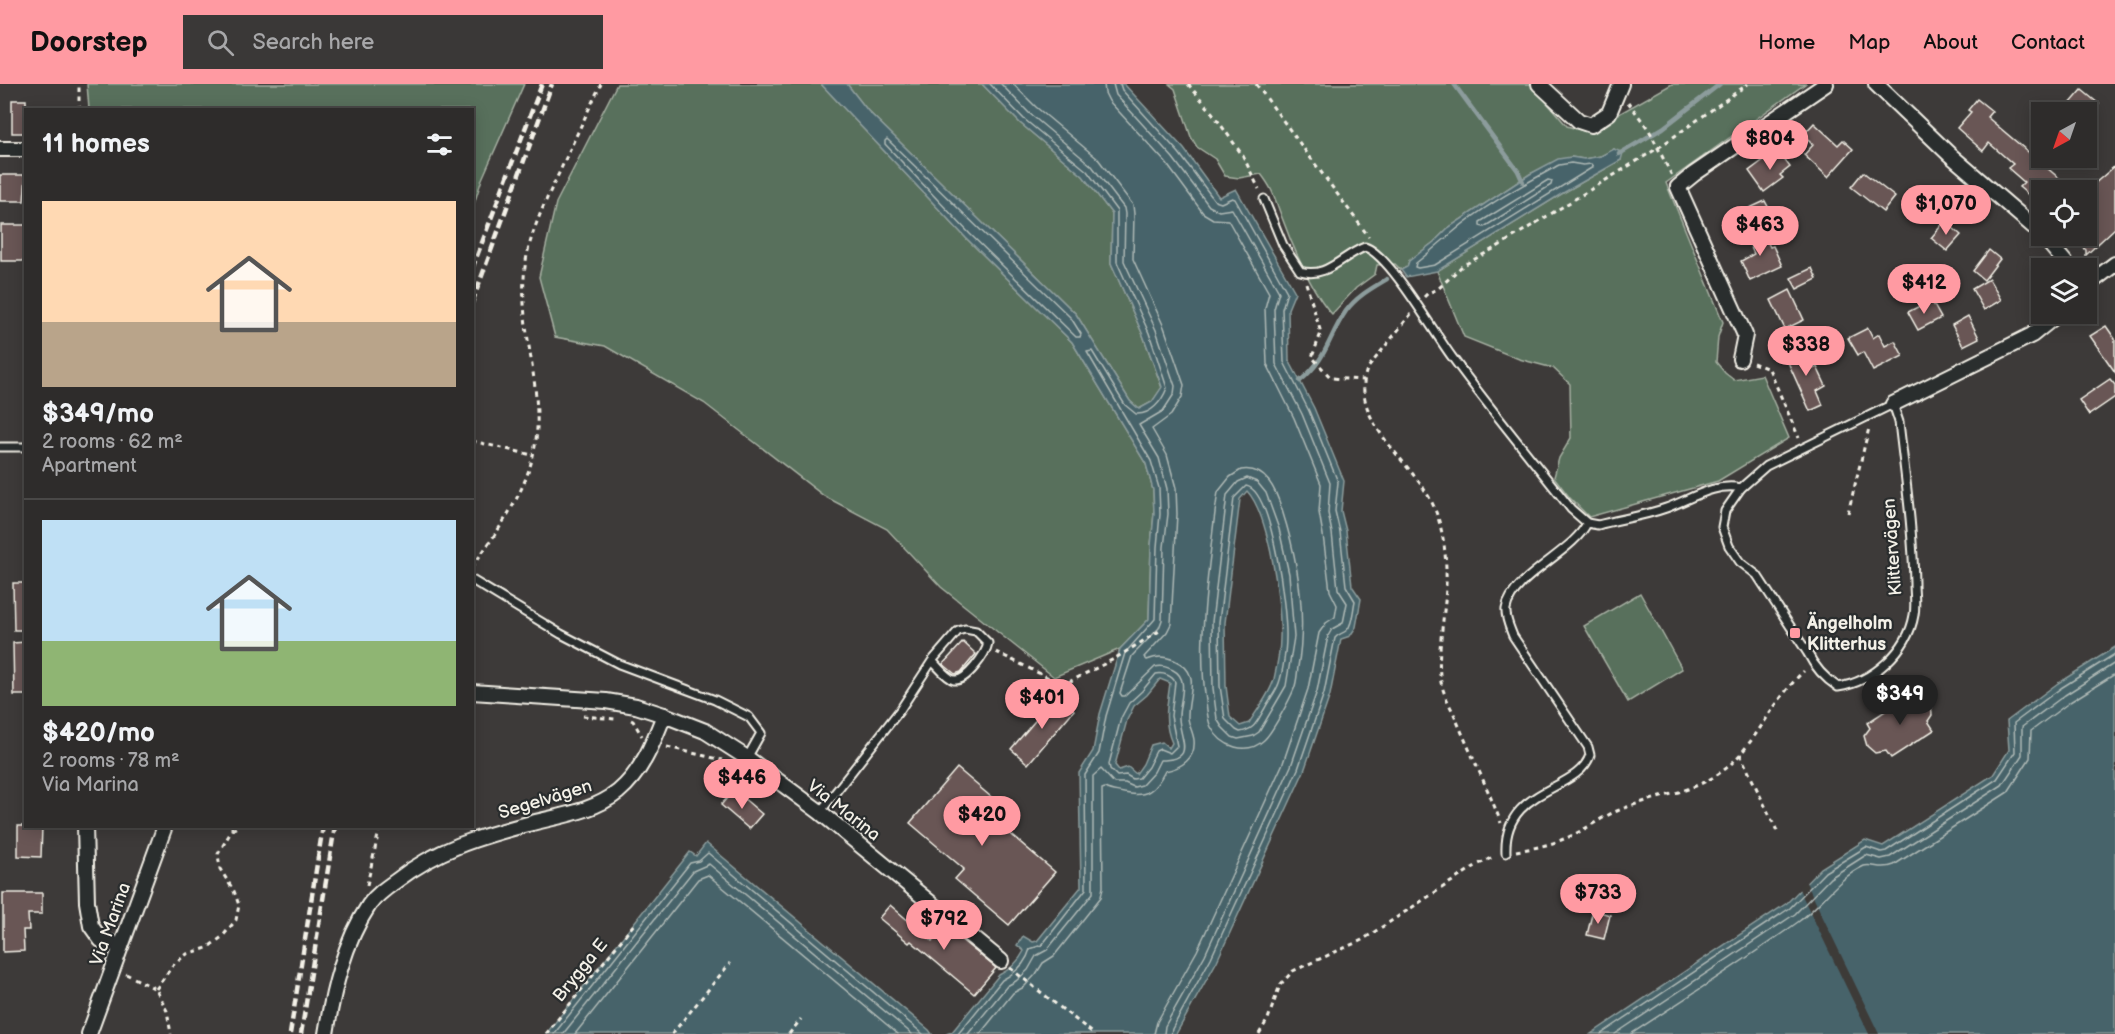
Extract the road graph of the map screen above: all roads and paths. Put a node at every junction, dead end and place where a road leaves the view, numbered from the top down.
1 (79, 84) edge
2 (601, 84) edge
3 (1188, 84) edge
4 (1256, 84) edge
5 (1539, 84) edge
6 (1748, 84) edge
7 (1826, 84) edge
8 (1876, 84) edge
9 (1619, 89) edge
10 (79, 108) edge
11 (1658, 148) junction
12 (0, 149) edge
13 (24, 149) edge
14 (1678, 187) junction
15 (1264, 199) joint
16 (2031, 225) edge
17 (2051, 246) edge
18 (1373, 250) junction
19 (2062, 258) edge
20 (2115, 264) edge
21 (1307, 273) junction
22 (2097, 278) edge
23 (1417, 305) junction
24 (2046, 324) edge
25 (1740, 359) joint
26 (1364, 380) junction
27 (1893, 404) junction
28 (1872, 414) junction
29 (474, 441) edge
30 (0, 447) edge
31 (24, 447) edge
32 (1803, 448) junction
33 (532, 455) junction
34 (1741, 488) junction
35 (1848, 513) dead end
36 (1587, 523) junction
37 (474, 564) edge
38 (474, 581) edge
39 (1161, 630) dead end
40 (987, 648) junction
41 (932, 661) junction
42 (1813, 664) junction
43 (474, 692) edge
44 (574, 715) dead end
45 (664, 715) junction
46 (619, 719) dead end
47 (626, 720) dead end
48 (652, 743) junction
49 (1740, 754) junction
50 (747, 758) junction
51 (820, 812) junction
52 (85, 828) edge
53 (164, 828) edge
54 (232, 828) edge
55 (380, 828) edge
56 (1509, 830) junction
57 (1779, 835) dead end
58 (1506, 853) junction
59 (369, 904) junction
60 (635, 923) dead end
61 (121, 946) junction
62 (1000, 961) joint
63 (730, 963) dead end
64 (125, 973) dead end
65 (156, 989) junction
66 (801, 1019) dead end
67 (88, 1034) edge
68 (171, 1034) edge
69 (326, 1034) edge
70 (546, 1034) edge
71 (672, 1034) edge
72 (789, 1034) edge
73 (1094, 1034) edge
74 (1259, 1034) edge

1 - 10 path
2 - 33 path
3 - 15 path
4 - 18 path
5 - 9 street
6 - 11 path
7 - 14 street
8 - 16 street
9 - 11 path
11 - 14 path
11 - 23 path
12 - 13 street
14 - 25 street
15 - 21 lane
17 - 19 street
18 - 21 lane
18 - 23 lane
20 - 22 street
21 - 26 path
23 - 26 path
23 - 36 lane
24 - 27 street
25 - 32 path
26 - 56 path
27 - 28 lane
27 - 42 lane, Klittervägen
28 - 32 lane
28 - 35 path
29 - 33 path
30 - 31 lane
32 - 34 lane
33 - 37 path
34 - 36 lane
34 - 42 lane, Klittervägen
36 - 56 lane
38 - 50 lane
39 - 40 path
40 - 41 lane
40 - 41 lane
41 - 51 lane
42 - 49 path
43 - 45 street, Via Marina
44 - 46 path
45 - 48 street, Segelvägen
45 - 50 street, Via Marina
47 - 48 path
48 - 50 path
48 - 59 street, Segelvägen
49 - 57 path
49 - 58 path
50 - 51 street, Via Marina
51 - 62 street, Via Marina
52 - 61 street
53 - 61 street, Via Marina
54 - 65 path
55 - 59 path
56 - 58 lane
58 - 74 path
59 - 69 street, Segelvägen
60 - 70 path, Brygga E
61 - 67 street, Via Marina
62 - 73 path
63 - 71 path
64 - 65 path
65 - 68 path
66 - 72 path

